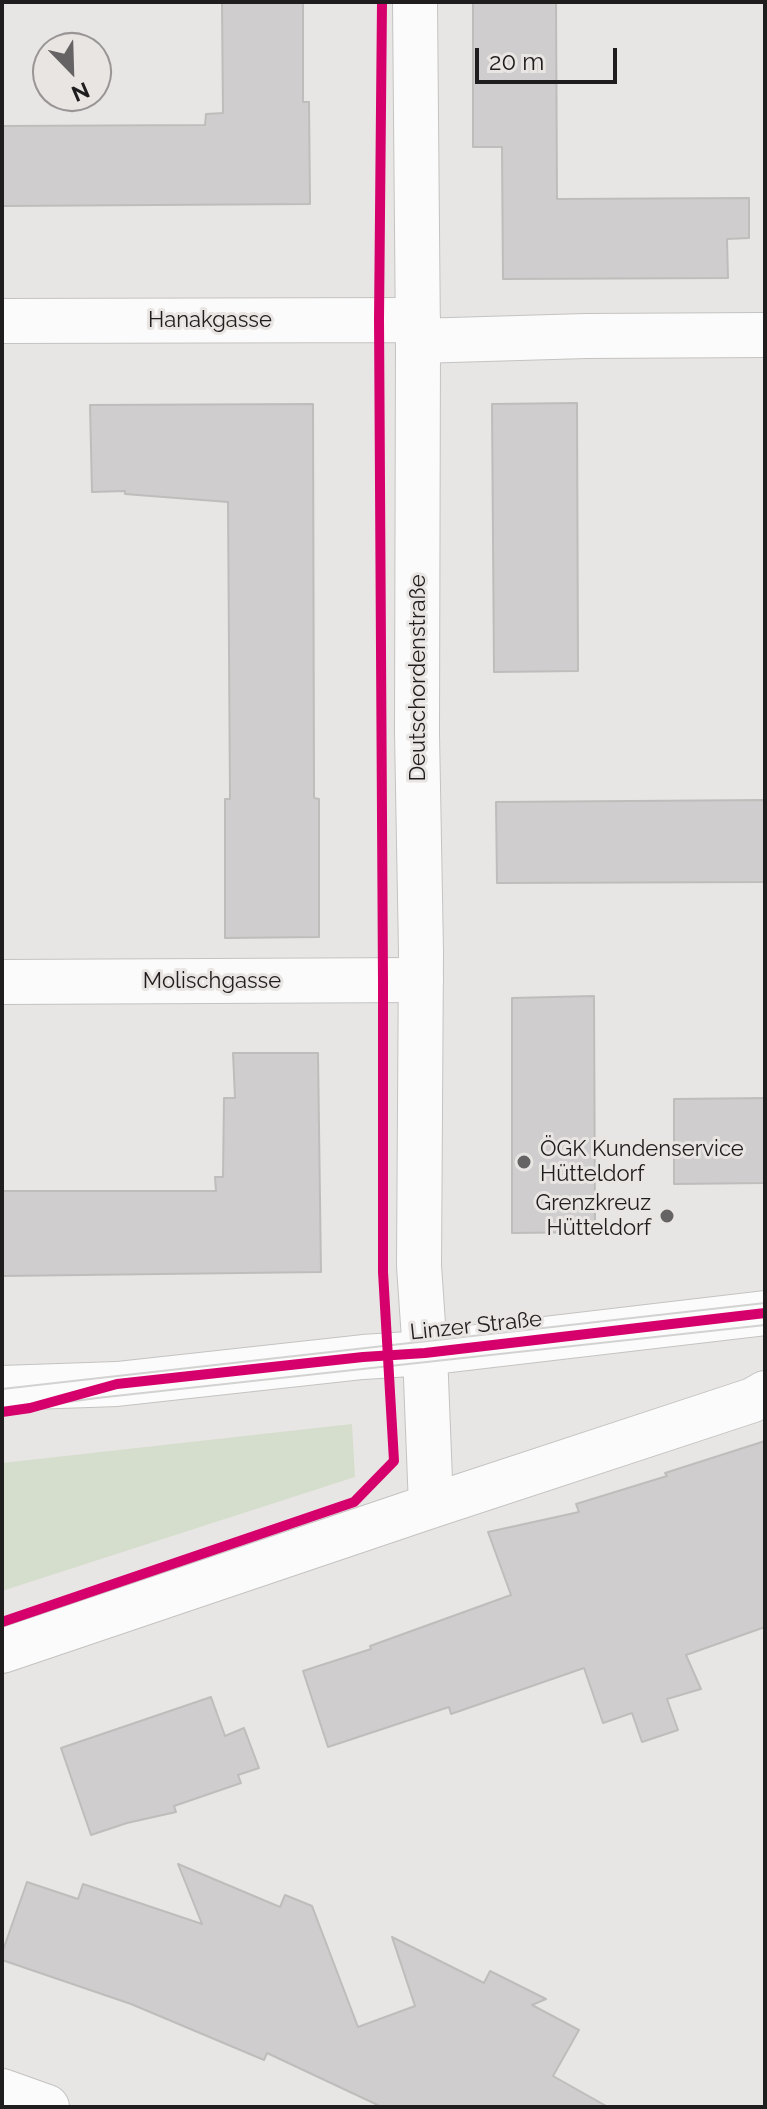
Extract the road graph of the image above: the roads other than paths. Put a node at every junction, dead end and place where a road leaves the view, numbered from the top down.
1 (415, 2) edge
2 (2, 321) edge
3 (418, 330) junction
4 (765, 335) edge
5 (421, 980) junction
6 (2, 982) edge
7 (765, 1313) edge
8 (425, 1353) junction
9 (117, 1384) junction
10 (2, 1388) edge
11 (765, 1393) edge
12 (2, 1412) edge
13 (431, 1506) junction
14 (2, 1651) edge
15 (2, 2091) edge
16 (47, 2107) edge

1 - 3 street, Deutschordenstraße
2 - 3 street, Hanakgasse
3 - 4 street, Hanakgasse
3 - 5 street, Deutschordenstraße
5 - 6 street, Molischgasse
5 - 8 street, Deutschordenstraße
7 - 8 street, Linzer Straße
8 - 9 street, Linzer Straße
8 - 13 street, Deutschordenstraße
9 - 10 street, Linzer Straße
9 - 12 street, Linzer Straße
11 - 13 street
13 - 14 street
15 - 16 street

